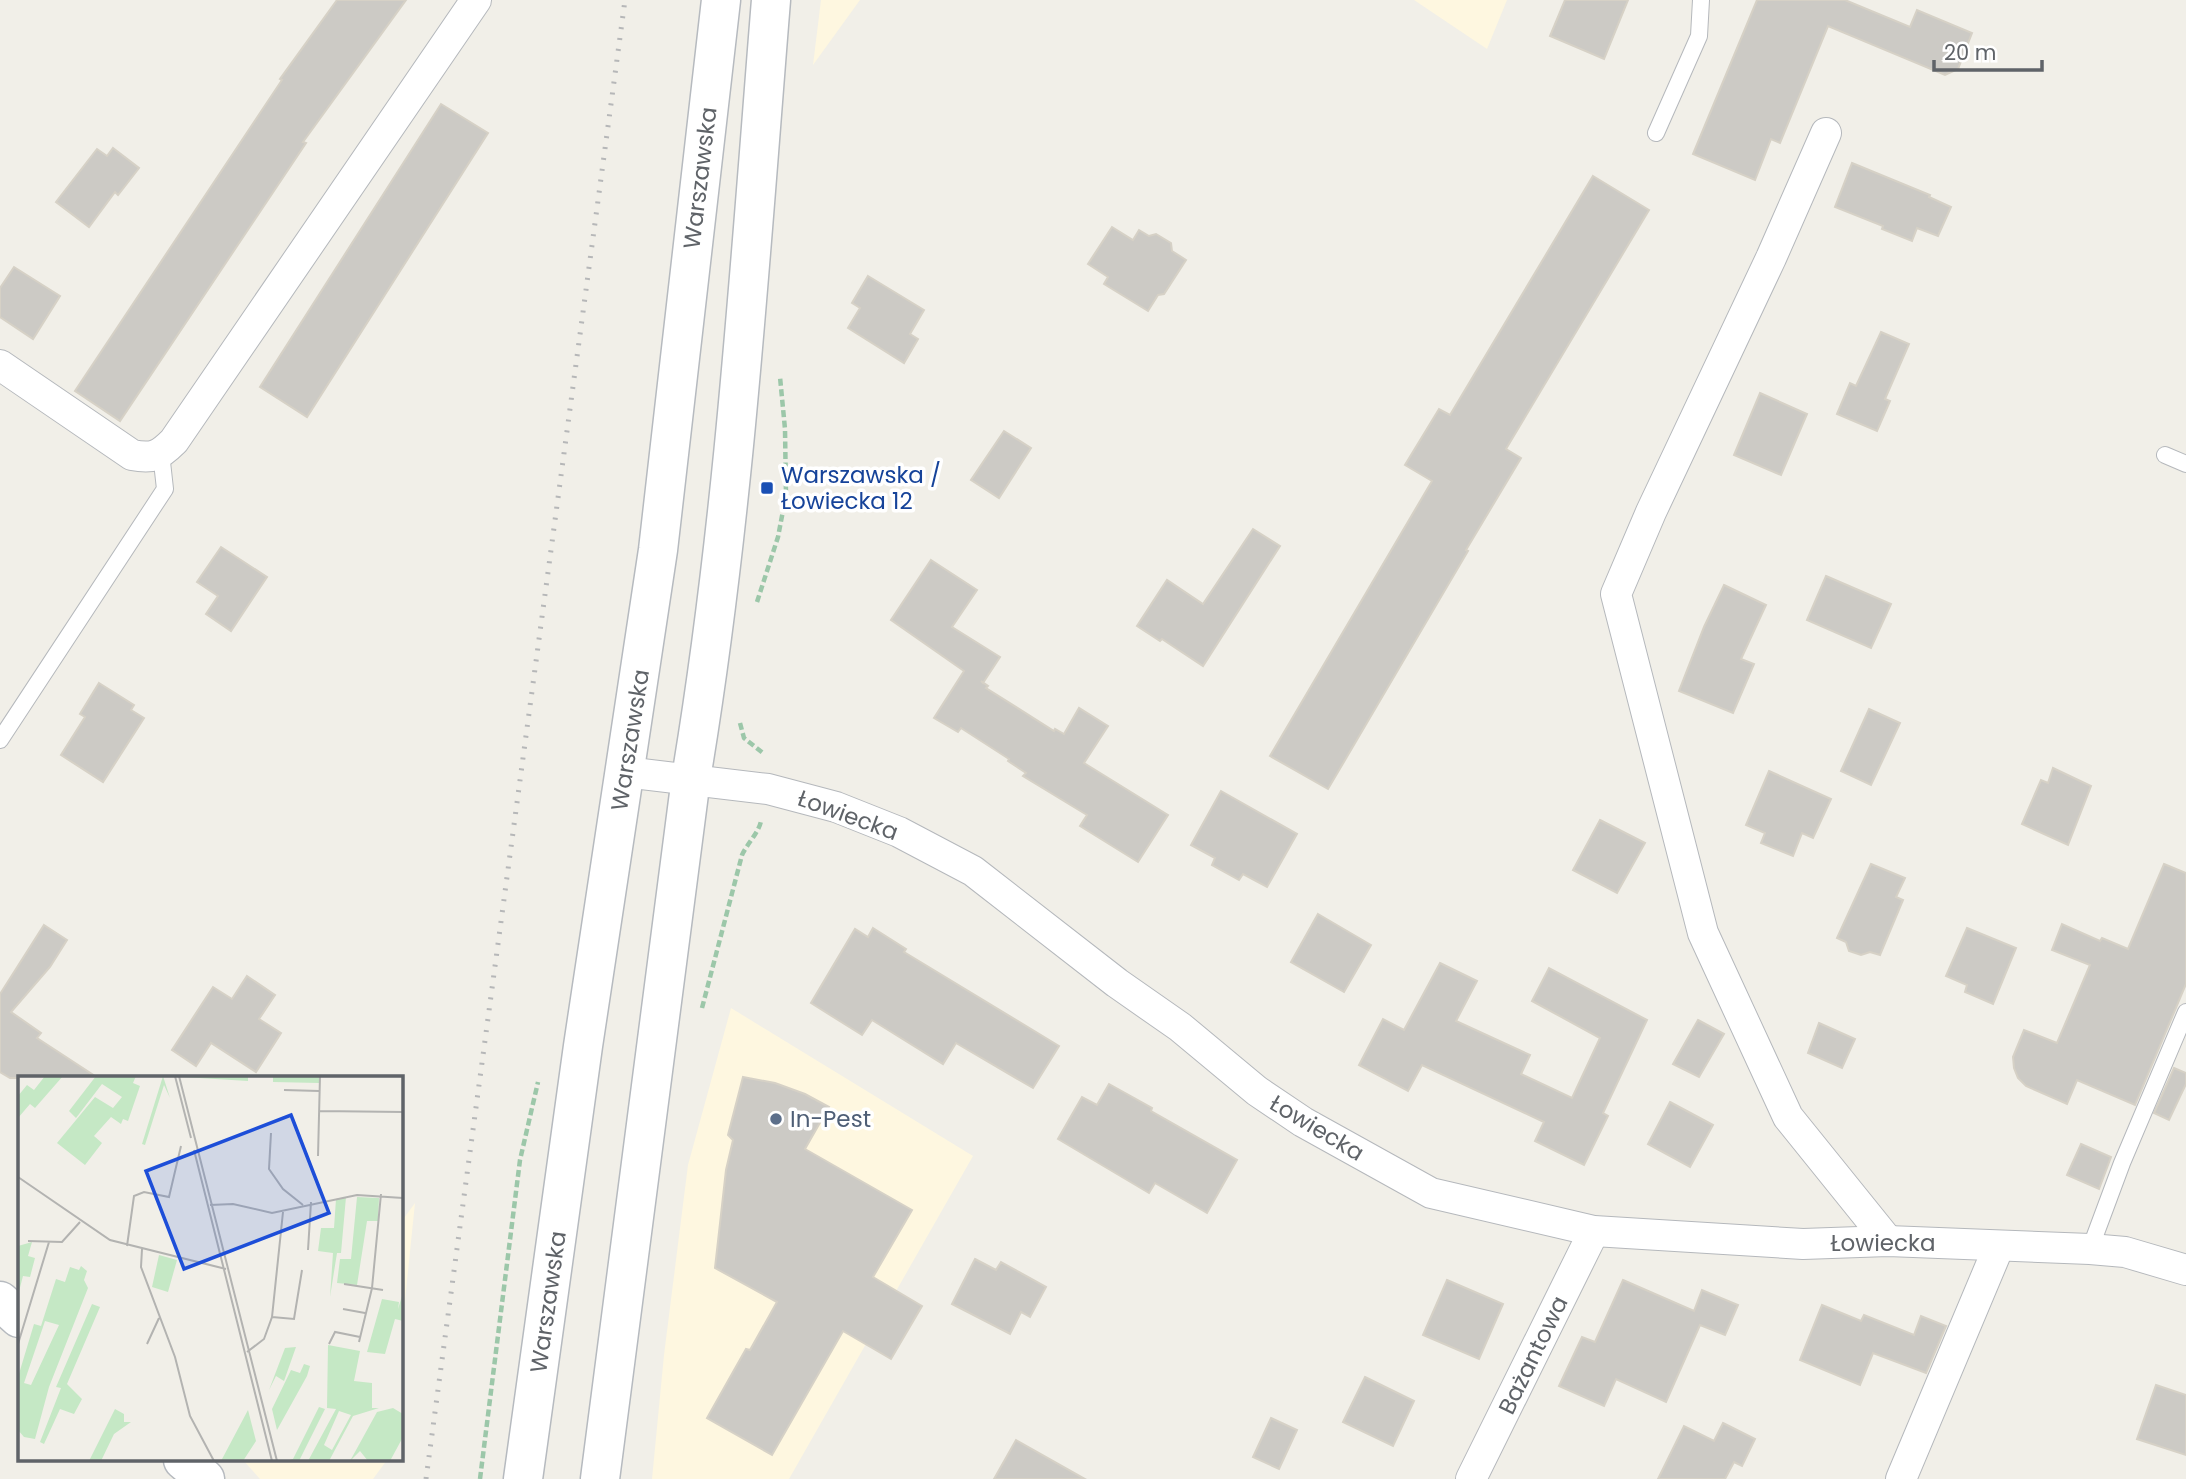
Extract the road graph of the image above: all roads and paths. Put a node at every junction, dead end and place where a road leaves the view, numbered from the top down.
1 (477, 0) edge
2 (721, 0) edge
3 (771, 0) edge
4 (1701, 0) edge
5 (1656, 133) dead end
6 (1826, 133) dead end
7 (0, 365) edge
8 (780, 368) dead end
9 (161, 453) junction
10 (2165, 455) dead end
11 (2186, 464) edge
12 (756, 606) dead end
13 (738, 715) dead end
14 (0, 740) edge
15 (770, 759) dead end
16 (625, 772) junction
17 (691, 778) junction
18 (2186, 1012) edge
19 (539, 1078) dead end
20 (1594, 1231) junction
21 (1888, 1241) junction
22 (1999, 1246) junction
23 (2090, 1249) junction
24 (2186, 1270) edge
25 (0, 1301) edge
26 (18, 1317) edge
27 (185, 1462) edge
28 (205, 1479) edge
29 (480, 1479) edge
30 (523, 1479) edge
31 (600, 1479) edge
32 (1471, 1479) edge
33 (1902, 1479) edge

1 - 9 street
2 - 16 main road, Warszawska
3 - 17 main road
4 - 5 lane
6 - 21 street
7 - 9 street
8 - 12 path
9 - 14 lane
10 - 11 lane
13 - 15 path
16 - 17 street, Łowiecka
16 - 30 main road, Warszawska
17 - 20 street, Łowiecka
17 - 31 main road
18 - 23 lane
19 - 29 path
20 - 21 street, Łowiecka
20 - 32 street, Bażantowa
21 - 22 street, Łowiecka
22 - 23 street, Łowiecka
22 - 33 street
23 - 24 street, Łowiecka
25 - 26 main road
27 - 28 main road

